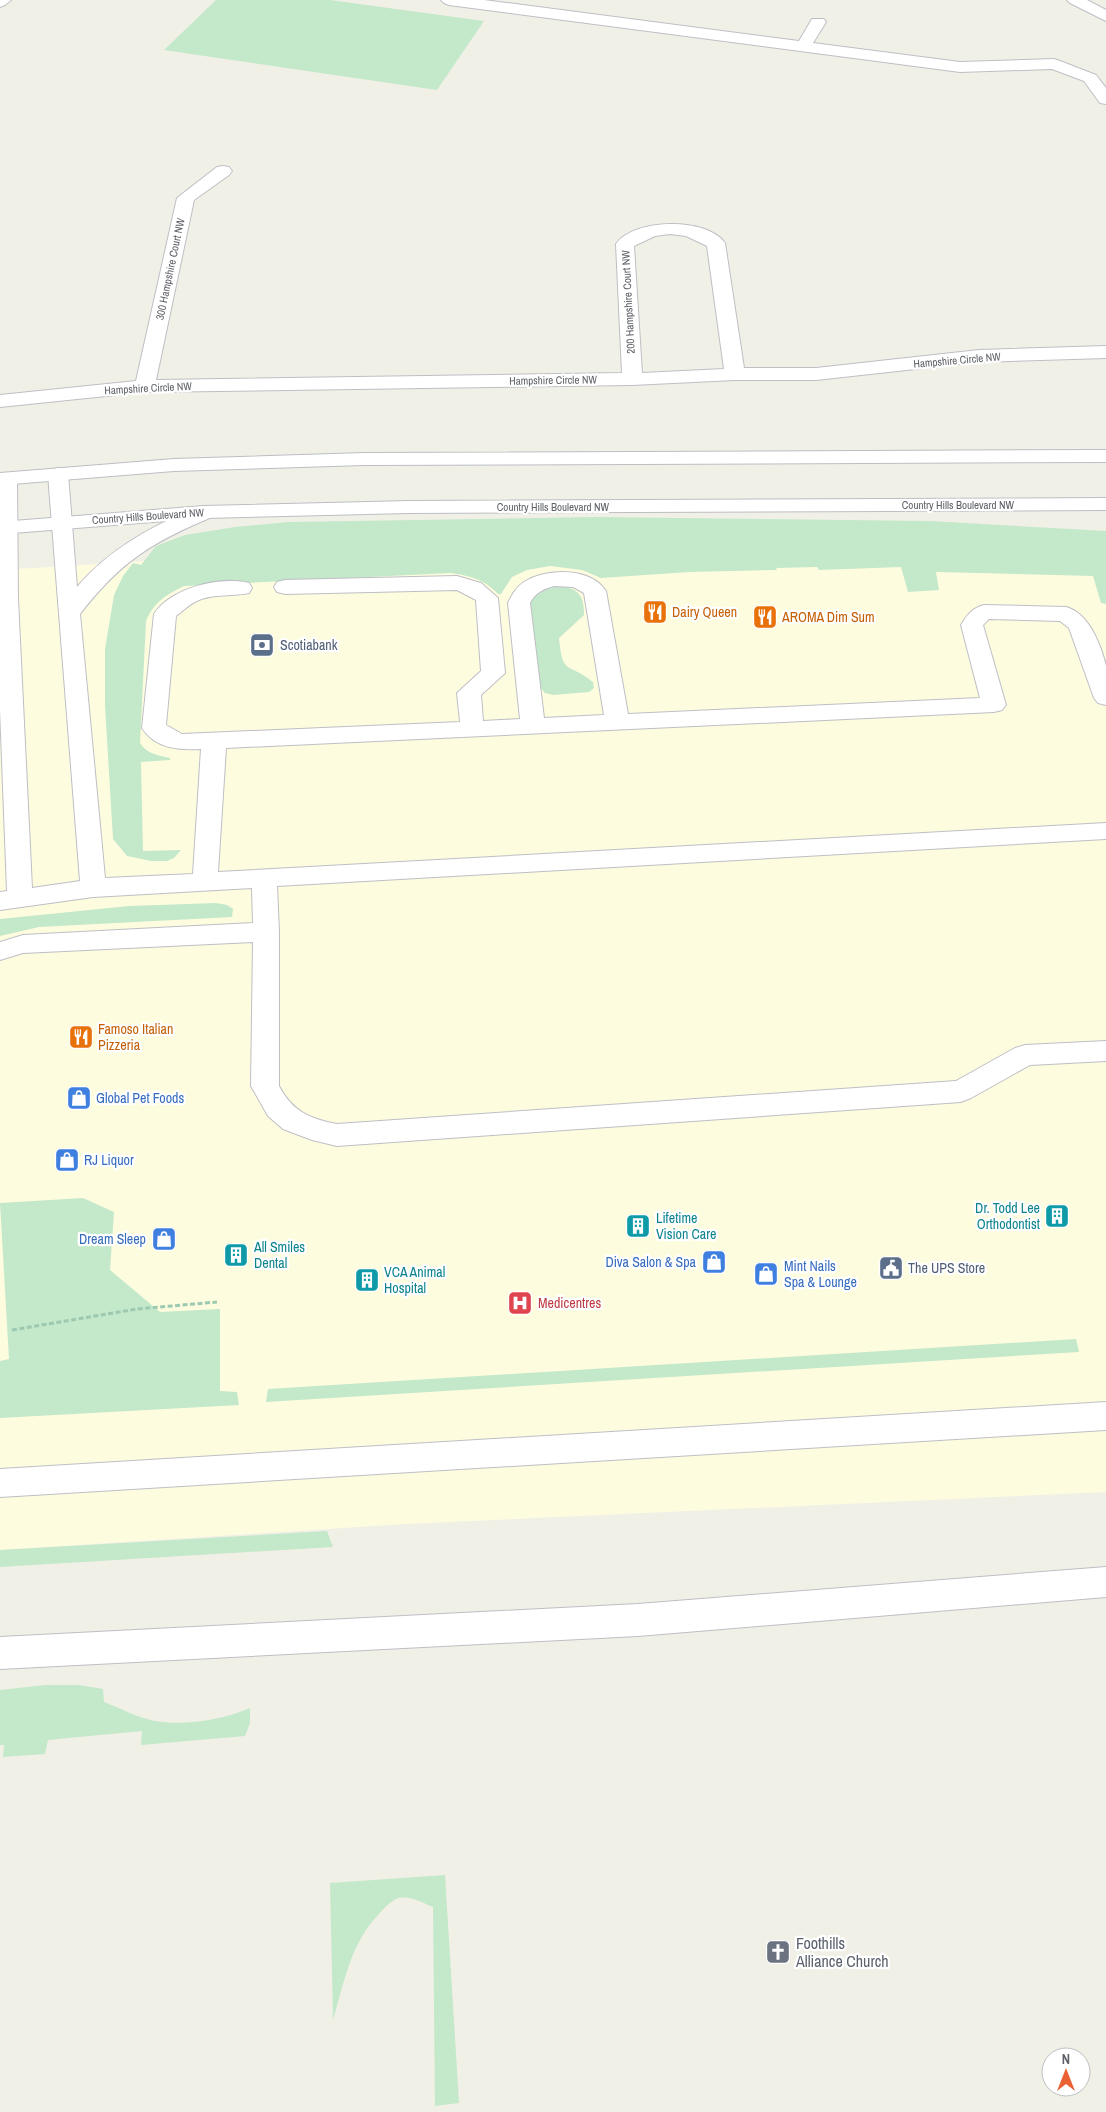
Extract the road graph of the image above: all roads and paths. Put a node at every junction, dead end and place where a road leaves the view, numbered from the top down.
1 (448, 0) edge
2 (1075, 0) edge
3 (1106, 16) edge
4 (818, 22) dead end
5 (803, 47) junction
6 (1106, 99) edge
7 (223, 171) dead end
8 (1106, 352) edge
9 (736, 374) junction
10 (632, 380) junction
11 (145, 386) junction
12 (0, 401) edge
13 (1106, 456) edge
14 (58, 474) junction
15 (4, 479) edge
16 (1106, 504) edge
17 (916, 505) junction
18 (204, 512) junction
19 (1106, 521) edge
20 (61, 522) junction
21 (4, 528) edge
22 (286, 587) dead end
23 (241, 588) dead end
24 (4, 596) edge
25 (69, 612) junction
26 (1106, 698) edge
27 (617, 722) junction
28 (533, 726) junction
29 (472, 730) junction
30 (214, 741) junction
31 (1106, 831) edge
32 (264, 879) junction
33 (204, 882) junction
34 (93, 888) junction
35 (10, 900) edge
36 (266, 932) junction
37 (0, 951) edge
38 (1106, 1052) edge
39 (217, 1302) dead end
40 (12, 1330) dead end
41 (1106, 1416) edge
42 (0, 1483) edge
43 (1106, 1582) edge
44 (0, 1653) edge

1 - 5 street
2 - 3 street
4 - 5 street
5 - 6 street
7 - 11 street, 300 Hampshire Court NW
8 - 9 street, Hampshire Circle NW
9 - 10 street, Hampshire Circle NW
9 - 10 street, 200 Hampshire Court NW
10 - 11 street, Hampshire Circle NW
11 - 12 street, Hampshire Circle NW
13 - 14 street
14 - 15 street
14 - 20 street
15 - 21 street
16 - 17 street, Country Hills Boulevard NW
17 - 18 street, Country Hills Boulevard NW
17 - 19 street
18 - 20 street, Country Hills Boulevard NW
18 - 25 street
20 - 21 street, Country Hills Boulevard NW
20 - 25 street
21 - 24 street
22 - 29 street
23 - 30 street
24 - 35 street
25 - 34 street
26 - 27 street
27 - 28 street
27 - 28 street
28 - 29 street
29 - 30 street
30 - 33 street
31 - 32 street
32 - 33 street
32 - 36 street
33 - 34 street
34 - 35 street
36 - 37 street
36 - 38 street
39 - 40 path
41 - 42 street
43 - 44 street

